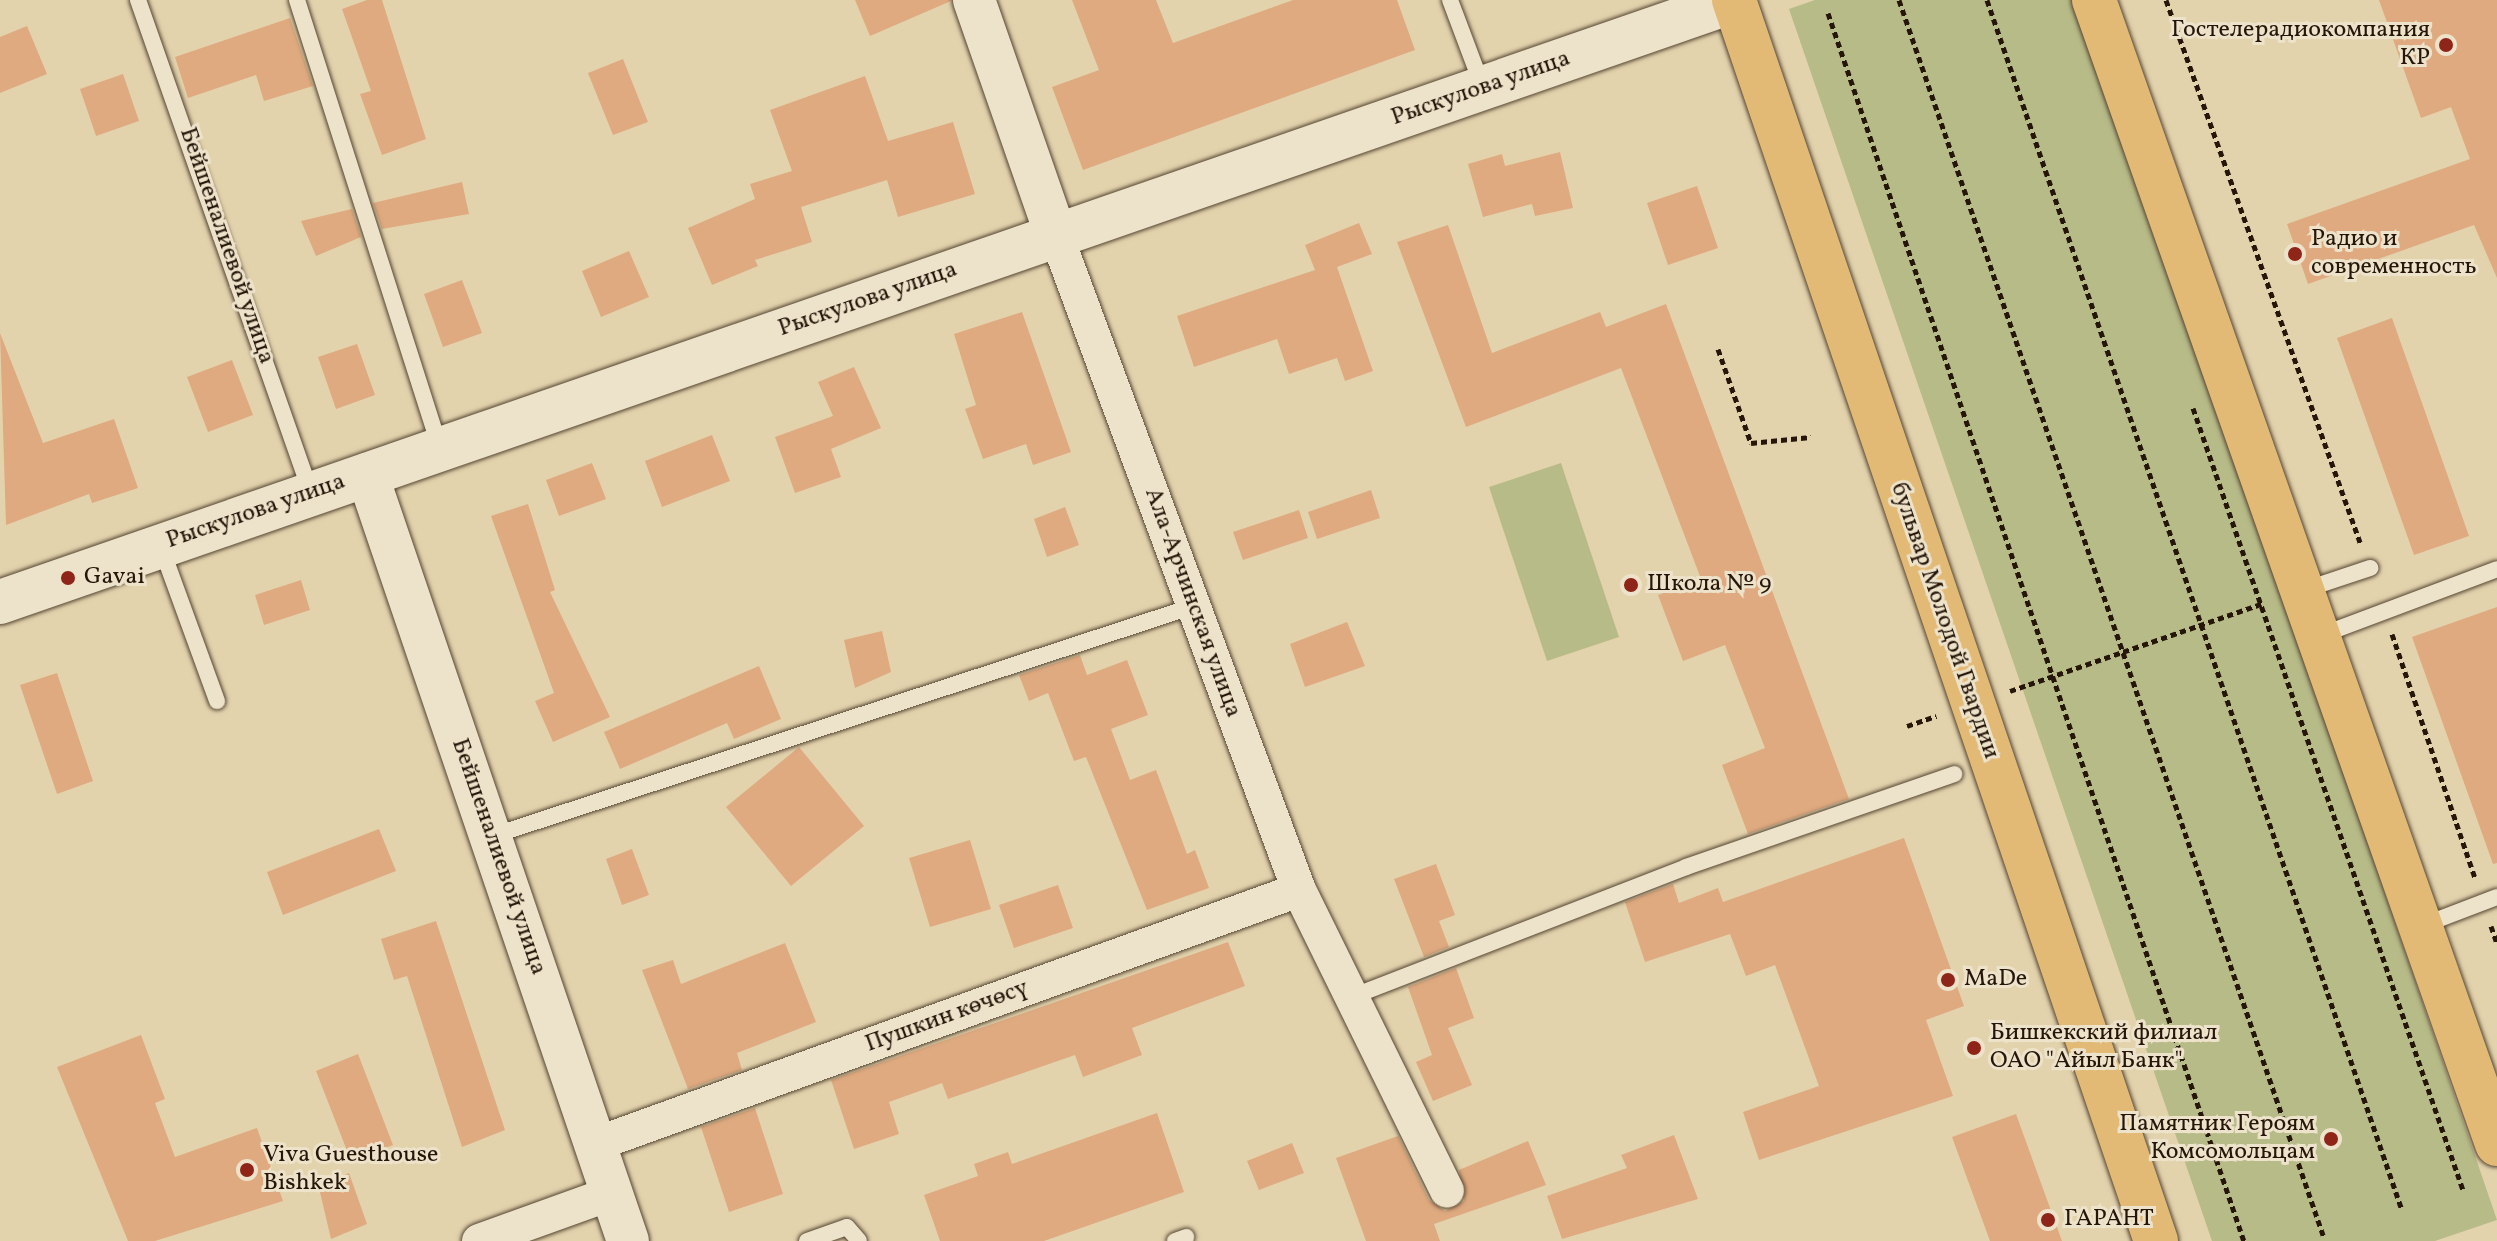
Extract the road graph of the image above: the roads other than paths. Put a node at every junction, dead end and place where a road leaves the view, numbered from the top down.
1 (138, 0) edge
2 (297, 0) edge
3 (974, 0) edge
4 (1450, 0) edge
5 (1735, 0) edge
6 (2094, 0) edge
7 (1483, 88) junction
8 (1056, 235) junction
9 (440, 449) junction
10 (367, 474) junction
11 (312, 493) junction
12 (160, 546) junction
13 (2370, 568) road end
14 (2497, 569) edge
15 (2280, 598) junction
16 (0, 602) edge
17 (1194, 606) junction
18 (2315, 637) junction
19 (217, 701) dead end
20 (1954, 774) dead end
21 (491, 836) junction
22 (1299, 890) junction
23 (2490, 900) edge
24 (2419, 927) junction
25 (1354, 996) junction
26 (596, 1144) junction
27 (2497, 1144) edge
28 (1447, 1191) dead end
29 (612, 1193) junction
30 (479, 1241) edge
31 (628, 1241) edge
32 (807, 1241) edge
33 (859, 1241) edge
34 (2156, 1241) edge

1 - 11 lane, Бейшеналиевой улица
2 - 9 lane
3 - 8 street, Ала-Арчинская улица
4 - 7 lane
5 - 7 main road, Рыскулова улица
5 - 34 main road, бульвар Молодой Гвардии
6 - 15 main road
7 - 8 main road, Рыскулова улица
8 - 9 main road, Рыскулова улица
8 - 17 street, Ала-Арчинская улица
9 - 10 main road, Рыскулова улица
10 - 11 main road, Рыскулова улица
10 - 21 street, Бейшеналиевой улица
11 - 12 main road, Рыскулова улица
12 - 16 main road, Рыскулова улица
12 - 19 lane
13 - 15 lane
14 - 18 lane
15 - 18 main road
17 - 21 lane
17 - 22 street, Ала-Арчинская улица
18 - 24 main road
20 - 25 lane
21 - 26 street, Бейшеналиевой улица
22 - 25 street, Ала-Арчинская улица
22 - 26 street, Пушкин көчөсү
23 - 24 lane
24 - 27 main road
25 - 28 street, Ала-Арчинская улица
26 - 29 street, Бейшеналиевой улица
29 - 30 street
29 - 31 street, Бейшеналиевой улица
32 - 33 lane

